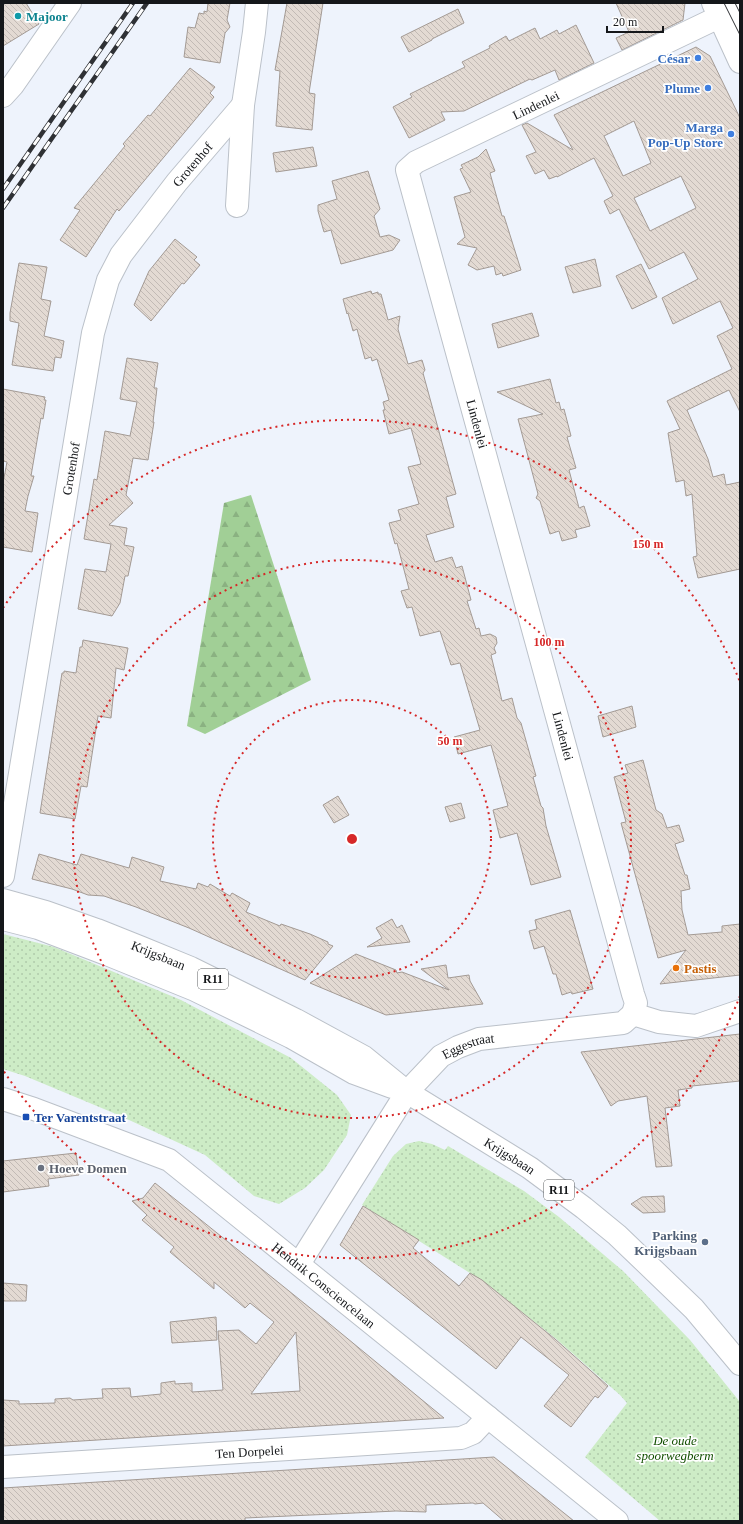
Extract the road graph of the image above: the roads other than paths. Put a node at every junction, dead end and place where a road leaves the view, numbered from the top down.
1 (70, 3) edge
2 (257, 3) edge
3 (721, 8) edge
4 (740, 22) edge
5 (740, 62) edge
6 (3, 96) edge
7 (243, 105) junction
8 (237, 206) dead end
9 (3, 876) edge
10 (3, 900) edge
11 (3, 919) edge
12 (740, 1010) edge
13 (633, 1014) junction
14 (407, 1092) junction
15 (3, 1099) edge
16 (299, 1264) junction
17 (740, 1364) edge
18 (488, 1417) junction
19 (3, 1467) edge
20 (617, 1521) edge

1 - 6 street
2 - 7 street
3 - 4 street
3 - 5 street
3 - 13 street, Lindenlei
7 - 8 street
7 - 9 street, Grotenhof
10 - 14 street, Krijgsbaan / R11
11 - 14 street, Krijgsbaan / R11
12 - 13 street
13 - 14 street, Eggestraat
14 - 16 street, Eggestraat
14 - 17 street, Krijgsbaan / R11
15 - 16 street, Hendrik Consciencelaan
16 - 18 street, Hendrik Consciencelaan
18 - 19 street, Ten Dorpelei
18 - 20 street, Hendrik Consciencelaan

